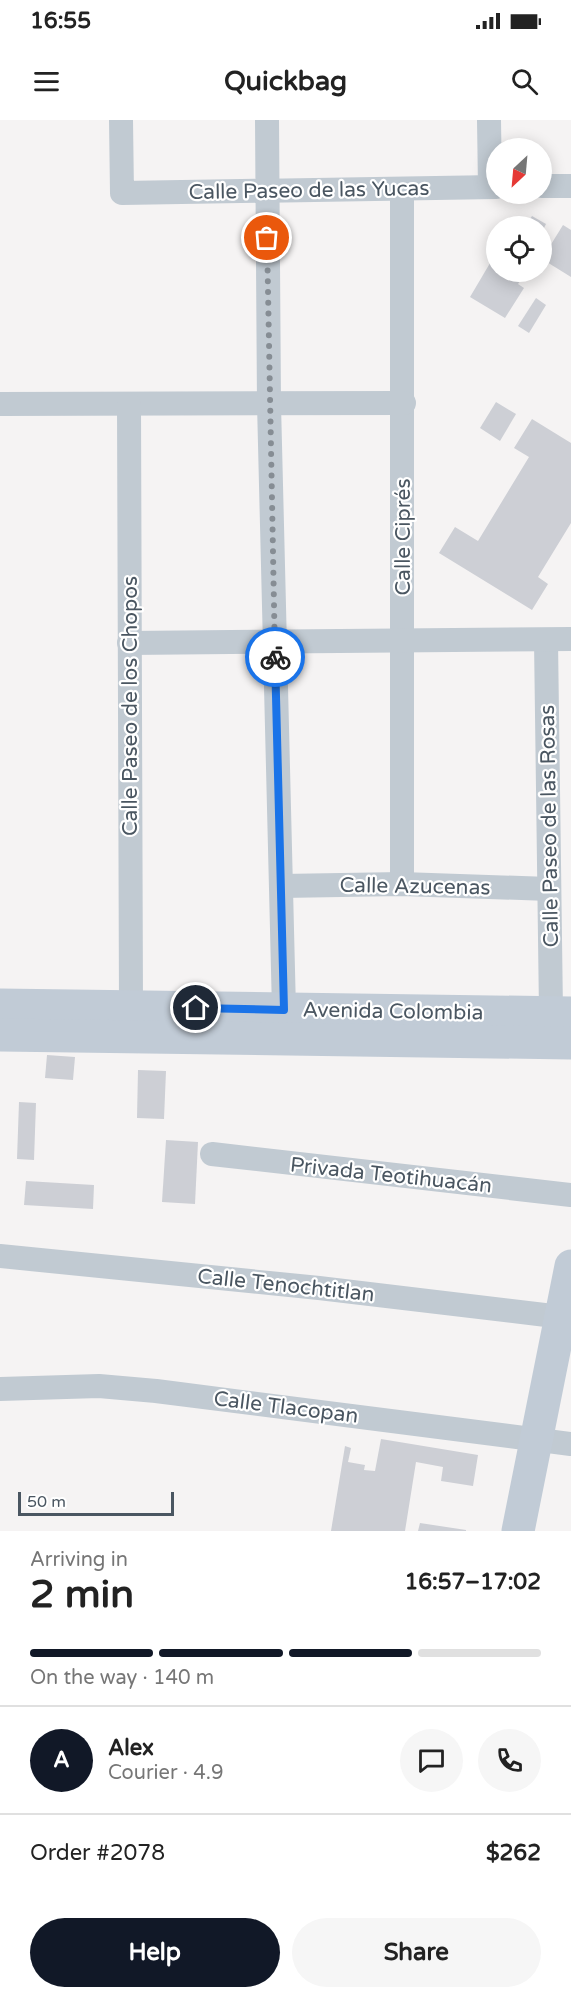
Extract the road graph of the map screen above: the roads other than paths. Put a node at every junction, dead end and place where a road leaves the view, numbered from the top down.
1 (121, 120) edge
2 (267, 120) edge
3 (489, 120) edge
4 (490, 138) edge
5 (552, 186) edge
6 (571, 186) edge
7 (486, 187) edge
8 (267, 190) junction
9 (402, 190) junction
10 (404, 403) junction
11 (0, 404) edge
12 (269, 404) junction
13 (129, 405) junction
14 (571, 639) edge
15 (402, 640) junction
16 (546, 640) junction
17 (274, 641) junction
18 (129, 643) junction
19 (561, 794) edge
20 (402, 884) junction
21 (281, 886) junction
22 (549, 889) junction
23 (560, 929) edge
24 (0, 1005) edge
25 (130, 1007) junction
26 (284, 1010) junction
27 (561, 1013) edge
28 (0, 1035) edge
29 (571, 1042) edge
30 (212, 1154) dead end
31 (571, 1195) edge
32 (0, 1256) edge
33 (571, 1266) edge
34 (566, 1317) edge
35 (0, 1389) edge
36 (534, 1439) junction
37 (571, 1444) edge
38 (518, 1531) edge

1 - 8 street, Calle Paseo de las Yucas
2 - 8 street
3 - 4 street
5 - 6 street
7 - 9 street, Calle Paseo de las Yucas
8 - 9 street, Calle Paseo de las Yucas
8 - 12 street
9 - 10 street, Calle Ciprés
10 - 12 street
10 - 15 street, Calle Ciprés
11 - 13 street
12 - 13 street
12 - 17 street
13 - 18 street, Calle Paseo de los Chopos
14 - 16 street
15 - 16 street
15 - 17 street
15 - 20 street, Calle Ciprés
16 - 19 street, Calle Paseo de las Rosas
17 - 18 street
17 - 21 street
18 - 25 street, Calle Paseo de los Chopos
19 - 22 street, Calle Paseo de las Rosas
20 - 21 street, Calle Azucenas
20 - 22 street, Calle Azucenas
21 - 26 street
22 - 23 street, Calle Paseo de las Rosas
23 - 27 street, Calle Paseo de las Rosas
24 - 25 street, Avenida Colombia
25 - 26 street, Avenida Colombia
26 - 27 street, Avenida Colombia
28 - 29 street, Avenida Colombia
30 - 31 street, Privada Teotihuacán
32 - 34 street, Calle Tenochtitlan
33 - 34 street
34 - 36 street
35 - 36 street, Calle Tlacopan
36 - 37 street, Calle Tlacopan
36 - 38 street

